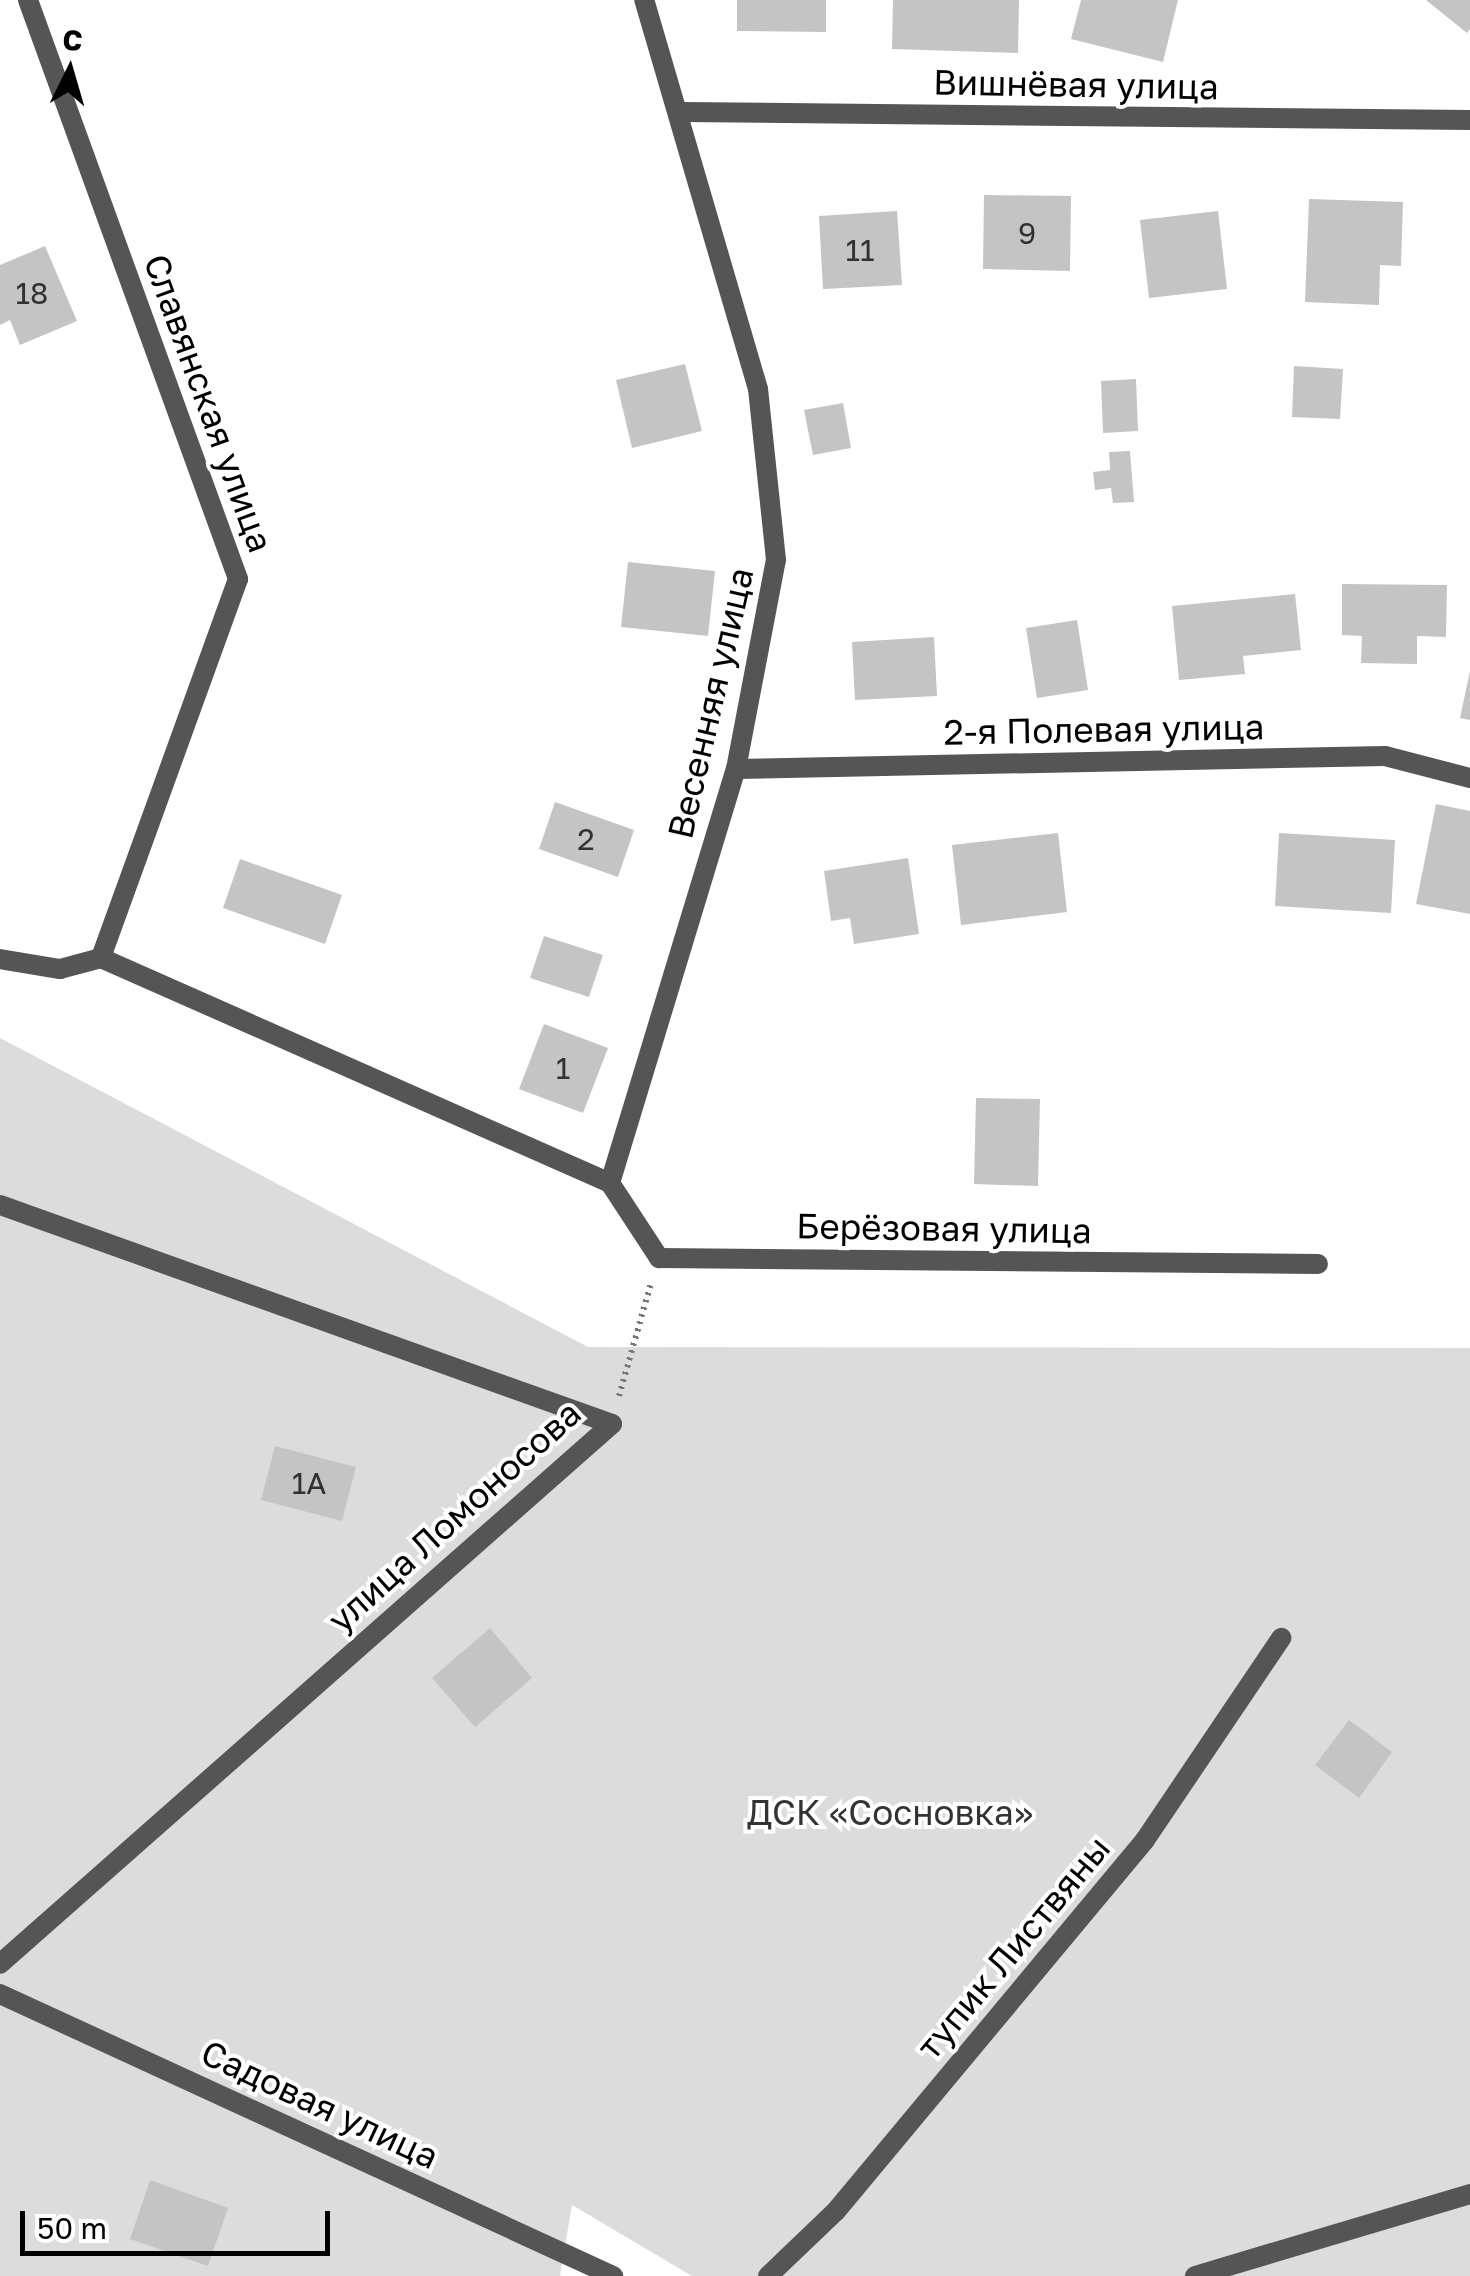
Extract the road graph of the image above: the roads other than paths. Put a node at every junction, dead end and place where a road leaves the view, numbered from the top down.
1 (28, 0) edge
2 (644, 0) edge
3 (682, 112) junction
4 (1470, 120) edge
5 (736, 769) junction
6 (1470, 778) edge
7 (101, 958) junction
8 (0, 959) edge
9 (610, 1183) junction
10 (0, 1205) edge
11 (1318, 1264) dead end
12 (1281, 1638) dead end
13 (0, 1964) edge
14 (0, 1994) edge
15 (1470, 2194) edge
16 (613, 2276) edge
17 (768, 2276) edge
18 (1195, 2276) edge

1 - 7 street, Славянская улица
2 - 3 street, Весенняя улица
3 - 4 street, Вишнёвая улица
3 - 5 street, Весенняя улица
5 - 6 street, 2-я Полевая улица
5 - 9 street, Весенняя улица
7 - 8 street
7 - 9 street
9 - 11 street, Берёзовая улица
10 - 13 street, улица Ломоносова
12 - 17 street, тупик Листвяны
14 - 16 street, Садовая улица
15 - 18 street

